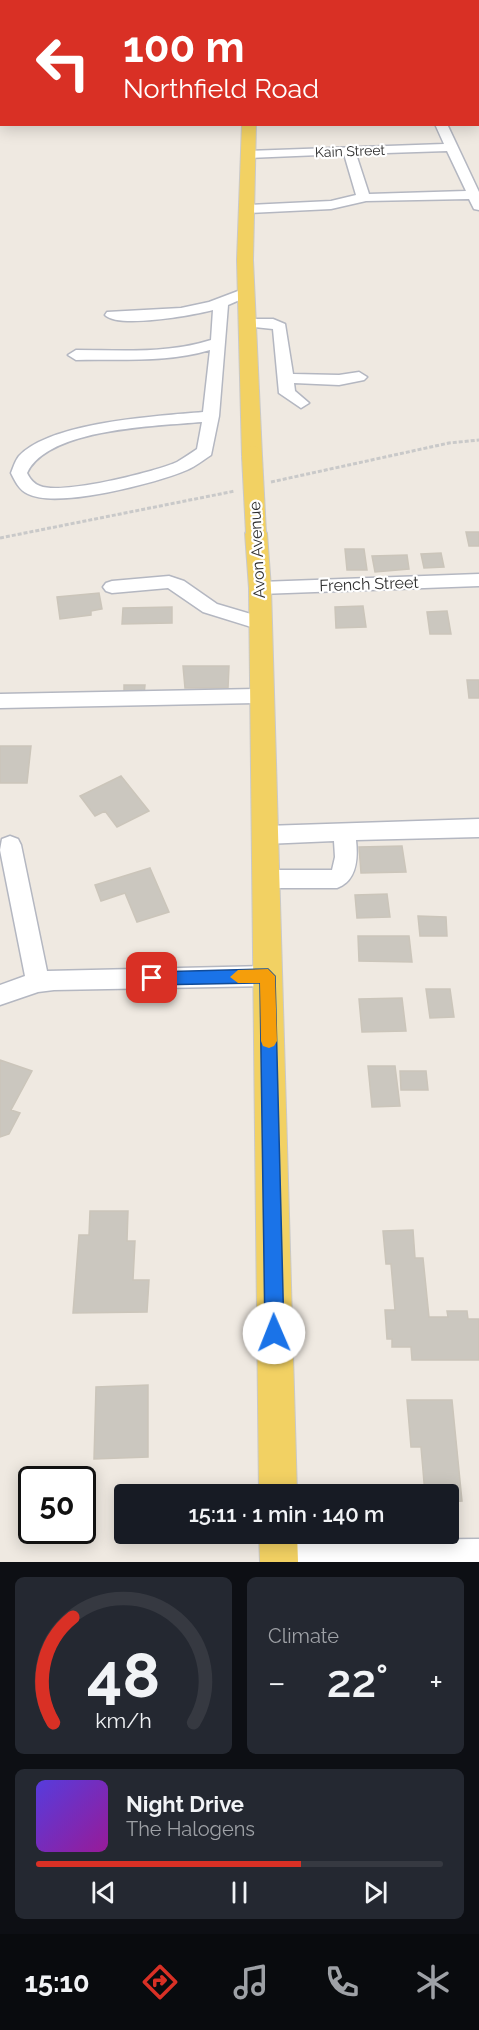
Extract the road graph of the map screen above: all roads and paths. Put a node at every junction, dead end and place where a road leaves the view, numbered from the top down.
1 (249, 126) edge
2 (442, 126) edge
3 (452, 147) junction
4 (350, 151) junction
5 (249, 154) junction
6 (475, 194) edge
7 (366, 197) junction
8 (247, 209) junction
9 (246, 292) junction
10 (220, 303) junction
11 (112, 315) dead end
12 (248, 323) junction
13 (218, 343) junction
14 (76, 355) dead end
15 (358, 376) dead end
16 (285, 378) junction
17 (301, 403) dead end
18 (211, 416) junction
19 (479, 580) edge
20 (112, 587) dead end
21 (260, 588) junction
22 (261, 624) junction
23 (262, 696) junction
24 (0, 701) edge
25 (479, 828) edge
26 (344, 832) junction
27 (265, 835) junction
28 (10, 845) dead end
29 (266, 879) junction
30 (268, 976) junction
31 (38, 982) junction
32 (0, 995) edge
33 (278, 1484) edge
34 (279, 1551) edge
35 (479, 1556) edge

1 - 5 main road, Avon Avenue
2 - 3 street
3 - 4 street, Kain Street
3 - 6 street
4 - 5 street, Kain Street
4 - 7 street
5 - 8 main road, Avon Avenue
6 - 7 street
7 - 8 street
8 - 9 main road, Avon Avenue
9 - 10 street
9 - 12 main road, Avon Avenue
10 - 11 street
10 - 13 street
12 - 16 street
12 - 21 main road, Avon Avenue, bridge
13 - 14 street
13 - 18 street
15 - 16 street
16 - 17 street
18 - 18 street
19 - 21 street, French Street
20 - 22 street
21 - 22 main road, Avon Avenue
22 - 23 main road, Avon Avenue
23 - 24 street
23 - 27 main road, Avon Avenue
25 - 26 street
26 - 27 street
26 - 29 street
27 - 29 main road, Avon Avenue
28 - 31 street
29 - 30 main road, Avon Avenue
30 - 31 street
30 - 33 main road, Avon Avenue
31 - 32 street
34 - 35 street

